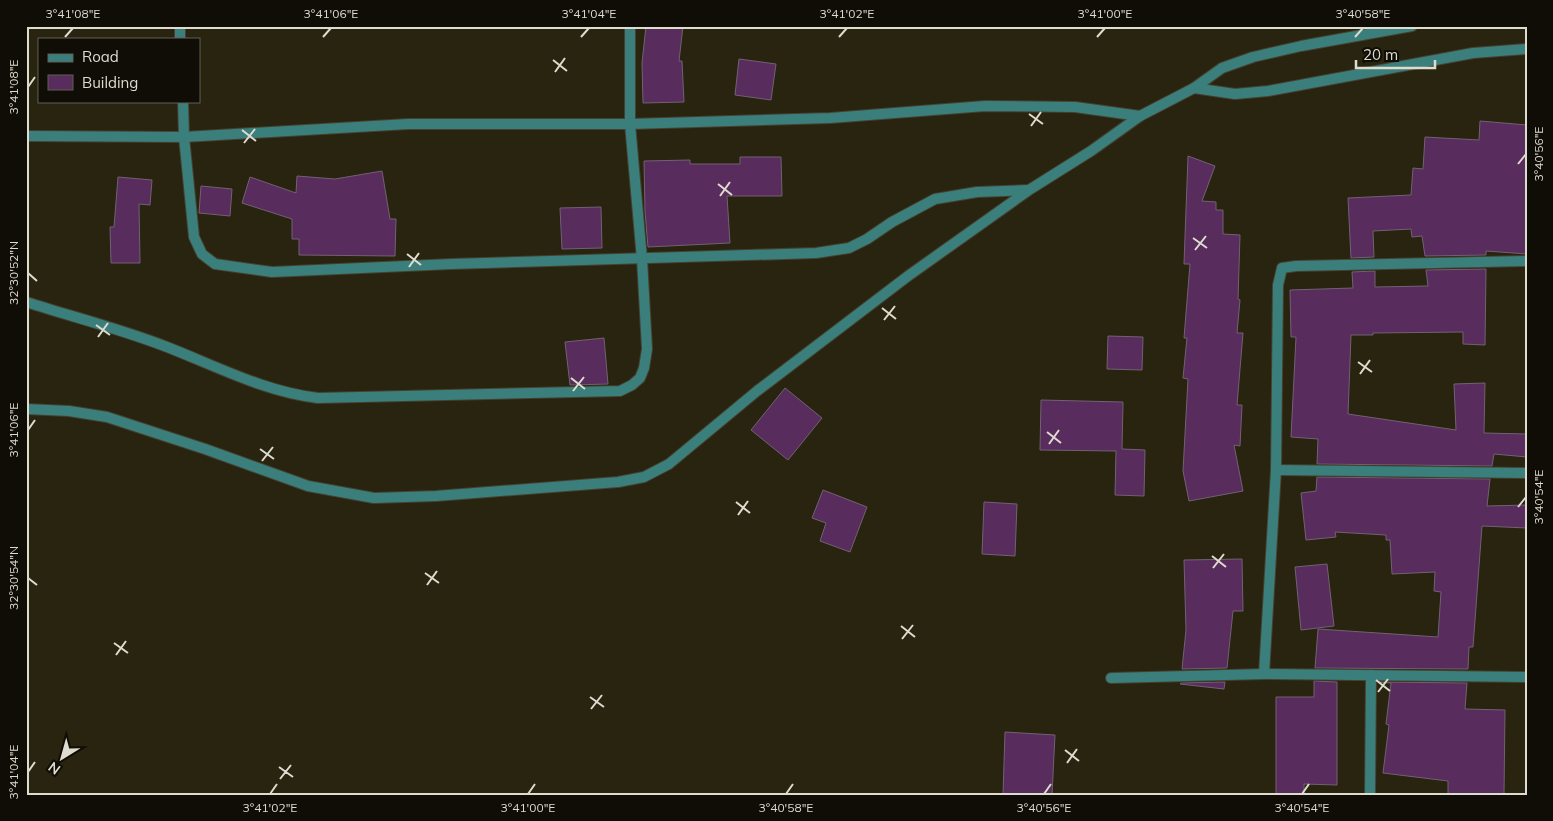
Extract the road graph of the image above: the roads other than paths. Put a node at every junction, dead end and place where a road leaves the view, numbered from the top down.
1 (630, 26) edge
2 (1412, 26) edge
3 (1527, 49) edge
4 (1194, 88) junction
5 (183, 102) edge
6 (1140, 116) junction
7 (630, 124) junction
8 (26, 136) edge
9 (184, 137) junction
10 (1028, 190) junction
11 (642, 259) junction
12 (1527, 261) edge
13 (26, 302) edge
14 (26, 409) edge
15 (1276, 470) junction
16 (1527, 473) edge
17 (1264, 674) junction
18 (1371, 675) junction
19 (1527, 677) edge
20 (1112, 678) dead end
21 (1370, 795) edge

1 - 7 street
2 - 4 street
3 - 4 street
4 - 6 street
5 - 9 street
6 - 7 street
6 - 10 street
7 - 9 street
7 - 11 street
8 - 9 street
9 - 11 street
10 - 11 street
10 - 14 street
11 - 13 street
12 - 15 street
15 - 16 street
15 - 17 street
17 - 18 street
17 - 20 street
18 - 19 street
18 - 21 street

